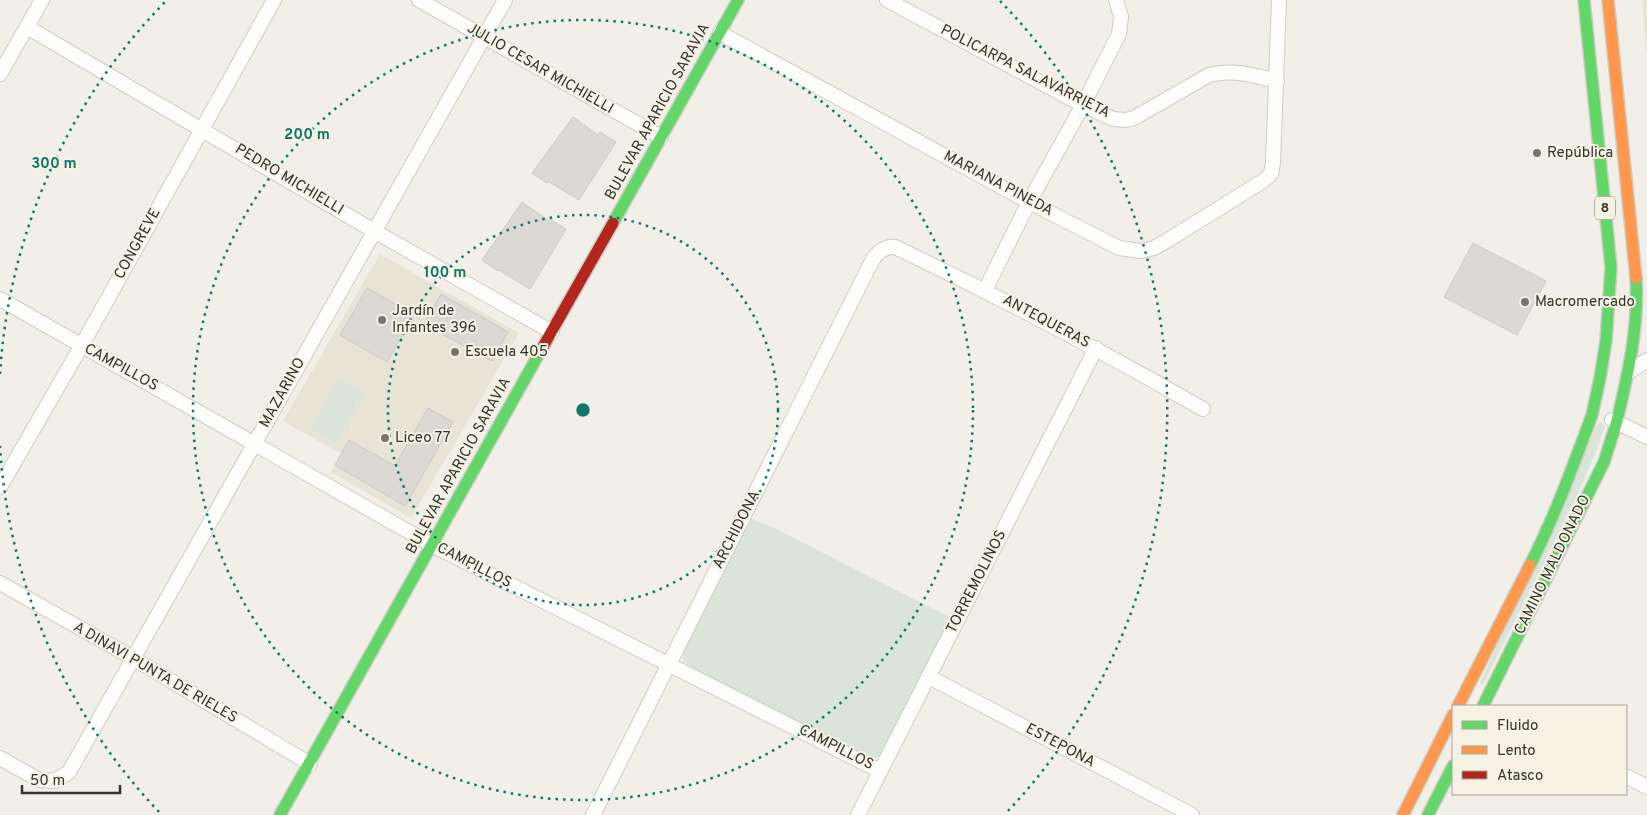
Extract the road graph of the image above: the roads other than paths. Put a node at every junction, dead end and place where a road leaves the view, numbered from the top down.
1 (42, 0) edge
2 (274, 0) edge
3 (419, 0) edge
4 (505, 0) edge
5 (738, 0) edge
6 (887, 0) edge
7 (1116, 0) edge
8 (1279, 0) edge
9 (1584, 0) edge
10 (1608, 0) edge
11 (27, 27) junction
12 (720, 33) junction
13 (484, 36) junction
14 (0, 74) edge
15 (1276, 81) junction
16 (1083, 105) junction
17 (202, 128) junction
18 (661, 138) junction
19 (1029, 202) junction
20 (374, 231) junction
21 (1634, 247) junction
22 (884, 249) joint
23 (1609, 249) junction
24 (985, 290) junction
25 (0, 299) edge
26 (552, 332) junction
27 (1607, 332) junction
28 (1641, 335) edge
29 (82, 345) junction
30 (1096, 348) junction
31 (1647, 360) edge
32 (1629, 372) junction
33 (1202, 409) dead end
34 (1592, 415) junction
35 (1617, 421) junction
36 (1647, 437) edge
37 (254, 443) junction
38 (0, 487) edge
39 (432, 545) junction
40 (0, 583) edge
41 (133, 658) junction
42 (669, 664) junction
43 (929, 677) junction
44 (1459, 703) edge
45 (1472, 705) edge
46 (1483, 705) edge
47 (1452, 717) edge
48 (0, 758) edge
49 (310, 764) junction
50 (1452, 768) edge
51 (880, 771) junction
52 (1627, 777) edge
53 (1647, 787) edge
54 (280, 815) edge
55 (593, 815) edge
56 (858, 815) edge
57 (1192, 815) edge
58 (1402, 815) edge
59 (1428, 815) edge

1 - 11 street
2 - 17 street, CONGREVE
3 - 13 street, JULIO CESAR MICHIELLI
4 - 13 street, MAZARINO
5 - 12 main road, BULEVAR APARICIO SARAVIA
6 - 16 street, POLICARPA SALAVARRIETA
7 - 16 street
8 - 15 street
9 - 23 main road, 8
10 - 21 main road, 8
11 - 14 street
11 - 17 street, PEDRO MICHIELLI
12 - 18 main road, BULEVAR APARICIO SARAVIA
12 - 19 street, MARIANA PINEDA
13 - 18 street, JULIO CESAR MICHIELLI
13 - 20 street, MAZARINO
15 - 16 street, POLICARPA SALAVARRIETA
15 - 19 street, MARIANA PINEDA
16 - 19 street
17 - 20 street, PEDRO MICHIELLI
17 - 29 street, CONGREVE
18 - 26 main road, BULEVAR APARICIO SARAVIA
19 - 24 street
20 - 26 street, PEDRO MICHIELLI
20 - 37 street, MAZARINO
21 - 23 street
21 - 28 main road, 8
22 - 24 street, ANTEQUERAS
22 - 42 street, ARCHIDONA
23 - 27 main road, 8
24 - 30 street, ANTEQUERAS
25 - 29 street, CAMPILLOS
26 - 39 main road, BULEVAR APARICIO SARAVIA
27 - 28 street
27 - 34 main road, 8
28 - 32 main road, 8
29 - 37 street, CAMPILLOS
29 - 38 street, CONGREVE
30 - 33 street, ANTEQUERAS
30 - 43 street, TORREMOLINOS
31 - 32 street
32 - 35 main road, 8
34 - 35 street
34 - 44 main road, CAMINO MALDONADO
35 - 36 street
35 - 46 main road, CAMINO MALDONADO
37 - 39 street, CAMPILLOS
37 - 41 street, MAZARINO
39 - 42 street, CAMPILLOS
39 - 49 main road, BULEVAR APARICIO SARAVIA
40 - 41 street, A DINAVI PUNTA DE RIELES
41 - 48 street, MAZARINO
41 - 49 street, A DINAVI PUNTA DE RIELES
42 - 51 street, CAMPILLOS
42 - 55 street, ARCHIDONA
43 - 51 street, TORREMOLINOS
43 - 57 street, ESTEPONA
44 - 45 street, CAMINO MALDONADO
47 - 58 main road
49 - 54 main road, BULEVAR APARICIO SARAVIA
50 - 59 main road
51 - 56 street, TORREMOLINOS
52 - 53 street

